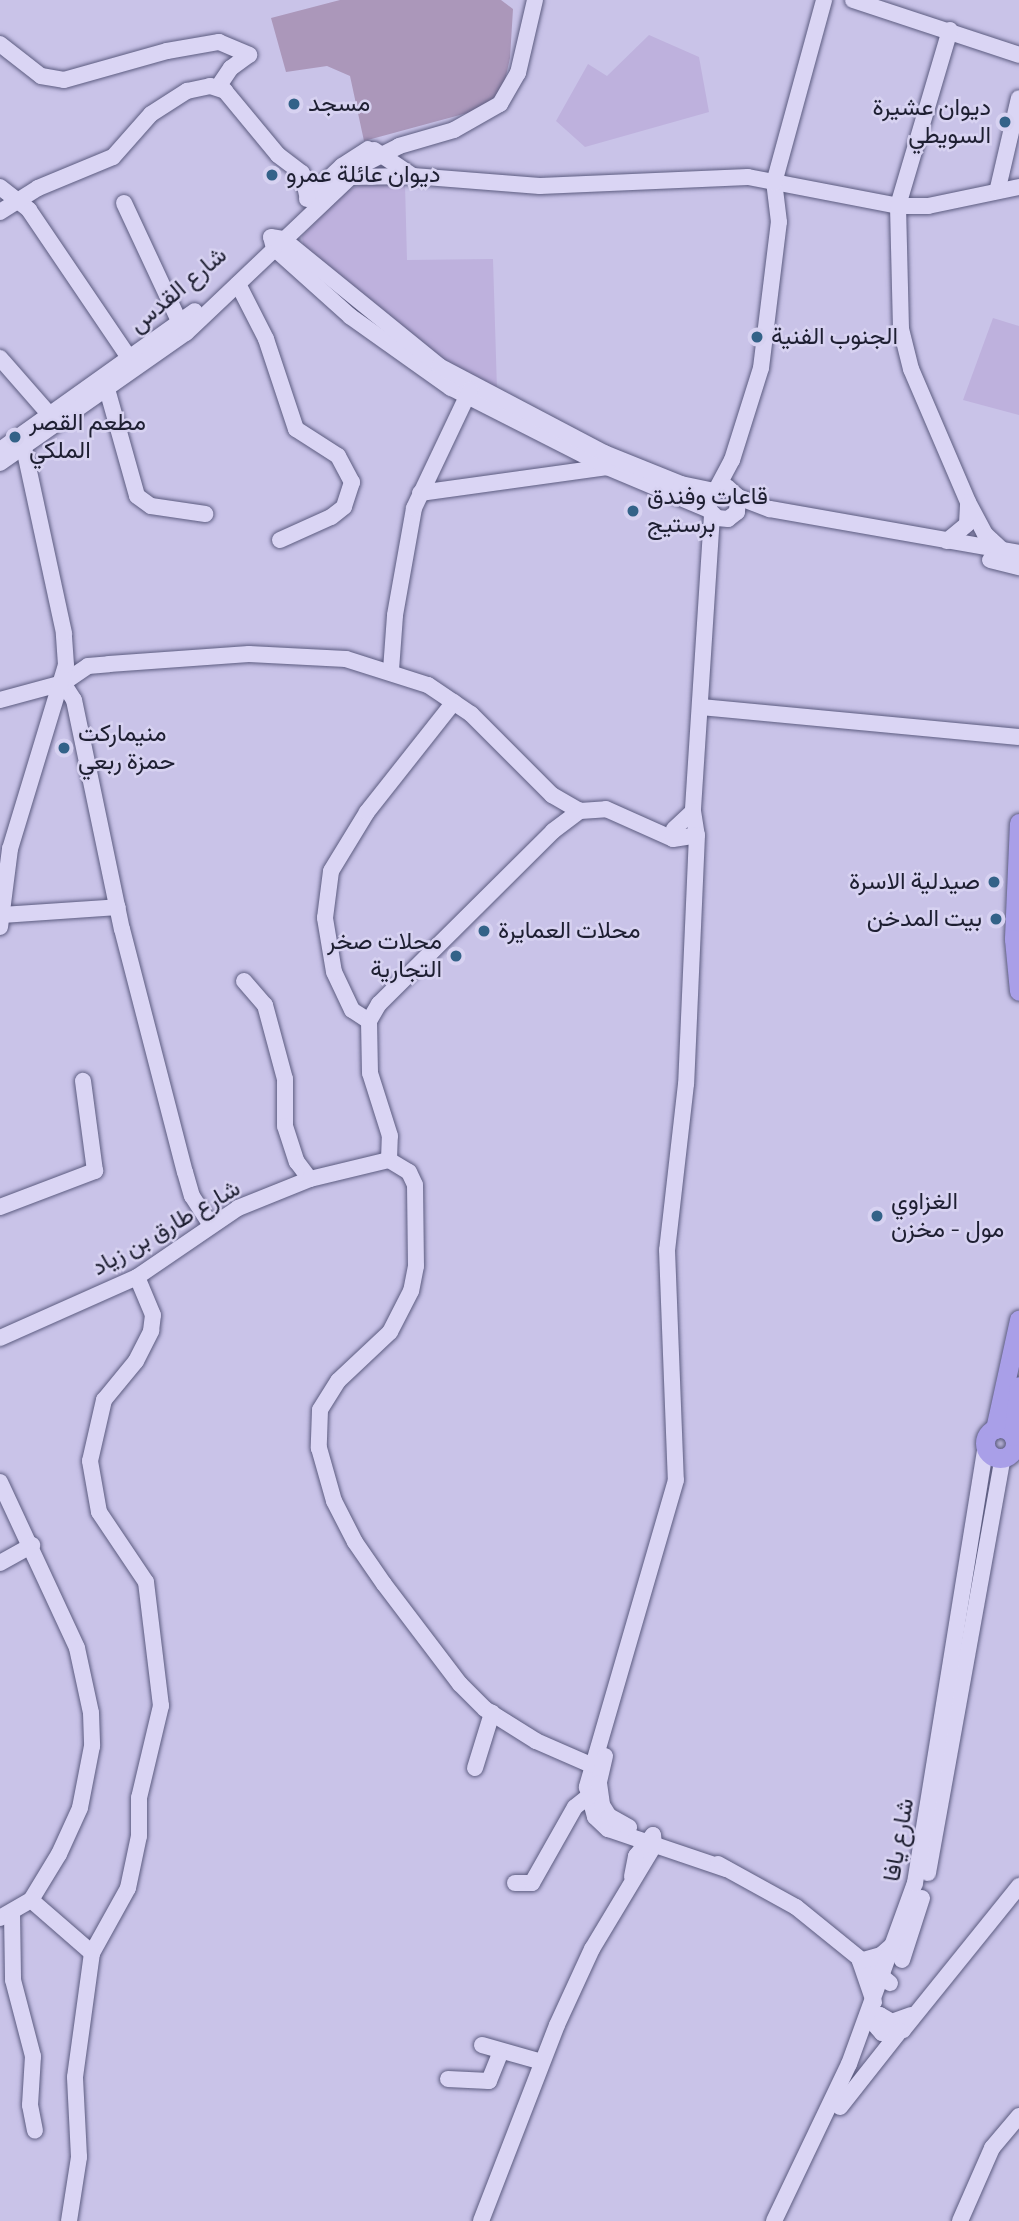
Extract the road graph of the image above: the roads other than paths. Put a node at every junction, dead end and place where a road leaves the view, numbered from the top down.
1 (525, 0) edge
2 (536, 0) edge
3 (824, 0) edge
4 (853, 0) edge
5 (950, 30) junction
6 (0, 44) edge
7 (1019, 55) edge
8 (520, 62) junction
9 (218, 87) junction
10 (1019, 97) edge
11 (375, 151) junction
12 (344, 172) junction
13 (302, 173) junction
14 (413, 176) junction
15 (774, 183) junction
16 (0, 187) edge
17 (1019, 187) edge
18 (998, 188) junction
19 (308, 198) junction
20 (18, 199) junction
21 (124, 203) dead end
22 (898, 206) junction
23 (0, 212) edge
24 (276, 241) junction
25 (238, 284) junction
26 (180, 323) junction
27 (0, 358) edge
28 (130, 359) junction
29 (107, 388) junction
30 (470, 391) junction
31 (54, 419) junction
32 (23, 441) junction
33 (0, 450) edge
34 (732, 460) junction
35 (0, 463) edge
36 (607, 467) junction
37 (715, 489) junction
38 (420, 493) junction
39 (737, 495) junction
40 (968, 502) junction
41 (711, 512) junction
42 (205, 513) dead end
43 (732, 517) junction
44 (279, 540) dead end
45 (947, 541) junction
46 (1011, 553) edge
47 (1019, 567) edge
48 (391, 670) junction
49 (63, 683) junction
50 (0, 700) edge
51 (454, 702) junction
52 (706, 707) junction
53 (1019, 737) edge
54 (580, 811) junction
55 (693, 811) junction
56 (1019, 823) edge
57 (673, 834) junction
58 (697, 835) junction
59 (1018, 854) edge
60 (696, 871) junction
61 (2, 892) edge
62 (118, 907) junction
63 (1, 921) edge
64 (244, 981) dead end
65 (1019, 991) edge
66 (369, 1021) junction
67 (83, 1081) dead end
68 (389, 1160) junction
69 (310, 1179) junction
70 (0, 1207) edge
71 (211, 1225) junction
72 (137, 1277) junction
73 (1019, 1320) edge
74 (0, 1338) edge
75 (1019, 1385) edge
76 (990, 1436) junction
77 (1013, 1449) edge
78 (0, 1482) edge
79 (32, 1545) junction
80 (0, 1563) edge
81 (492, 1713) junction
82 (596, 1761) junction
83 (475, 1768) dead end
84 (587, 1797) junction
85 (650, 1841) junction
86 (516, 1883) dead end
87 (1019, 1886) edge
88 (31, 1900) junction
89 (6, 1916) edge
90 (898, 1940) junction
91 (92, 1953) junction
92 (860, 1961) junction
93 (888, 1980) junction
94 (874, 2015) junction
95 (911, 2015) junction
96 (901, 2031) junction
97 (482, 2045) dead end
98 (501, 2052) junction
99 (542, 2062) junction
100 (448, 2078) dead end
101 (840, 2107) junction
102 (1019, 2116) edge
103 (35, 2131) dead end
104 (69, 2221) edge
105 (481, 2221) edge
106 (774, 2221) edge
107 (786, 2221) edge
108 (960, 2221) edge

1 - 8 street
2 - 8 street
3 - 15 street
4 - 5 street
5 - 7 street
5 - 22 street
6 - 9 street
8 - 11 street
9 - 13 street
9 - 20 street
10 - 18 street
11 - 12 street
11 - 14 street
12 - 13 street
12 - 14 street
12 - 19 street, شارع القدس
12 - 24 street, شارع القدس
13 - 19 street
14 - 15 street
15 - 22 street
15 - 34 street
16 - 20 street
17 - 18 street
18 - 22 street
19 - 24 street, شارع القدس
20 - 23 street
20 - 28 street
21 - 26 street
22 - 40 street
24 - 25 street, شارع القدس
24 - 26 street, شارع القدس
24 - 30 street
25 - 29 street, شارع القدس
25 - 44 street
26 - 28 street, شارع القدس
27 - 31 street
28 - 31 street, شارع القدس
29 - 31 street, شارع القدس
29 - 42 street
30 - 36 street
30 - 37 street
30 - 38 street
31 - 32 street, شارع القدس
32 - 33 street, شارع القدس
32 - 35 street, شارع القدس
32 - 49 street
34 - 37 street
34 - 39 street
36 - 38 street
36 - 41 street
37 - 39 street
37 - 41 street
38 - 48 street
39 - 43 street
39 - 45 street
40 - 45 street
40 - 46 street
41 - 43 street
41 - 52 street
43 - 47 street
43 - 52 street
45 - 46 street
48 - 49 street
48 - 51 street
49 - 50 street
49 - 61 street
49 - 62 street
51 - 54 street
51 - 66 street
52 - 53 street
52 - 55 street
52 - 58 street
54 - 57 street
54 - 66 street
55 - 57 street
55 - 58 street
56 - 59 main road
57 - 58 street
57 - 60 street
58 - 60 street
59 - 65 main road
60 - 82 street
61 - 63 street
62 - 63 street
62 - 71 street
64 - 69 street
66 - 68 street
67 - 70 street
68 - 69 street, شارع طارق بن زياد
68 - 81 street
69 - 71 street, شارع طارق بن زياد
71 - 72 street, شارع طارق بن زياد
72 - 74 street, شارع طارق بن زياد
72 - 91 street
73 - 76 main road
75 - 77 main road
76 - 77 main road
76 - 90 street, شارع يافا
77 - 93 street, شارع يافا
78 - 79 street
79 - 80 street
79 - 88 street
81 - 82 street
81 - 83 street
82 - 84 street
82 - 85 street
84 - 85 street
84 - 86 street
85 - 92 street
85 - 99 street
87 - 95 street
88 - 89 street
88 - 91 street
89 - 103 street
90 - 92 street
90 - 93 street, شارع يافا
91 - 104 street
92 - 93 street
92 - 94 street
93 - 94 street, شارع يافا
94 - 95 street
94 - 96 street
94 - 101 street, شارع يافا
94 - 106 street, شارع يافا
95 - 96 street
96 - 101 street
97 - 98 street
98 - 99 street
98 - 100 street
99 - 105 street
101 - 107 street, شارع يافا
102 - 108 street

